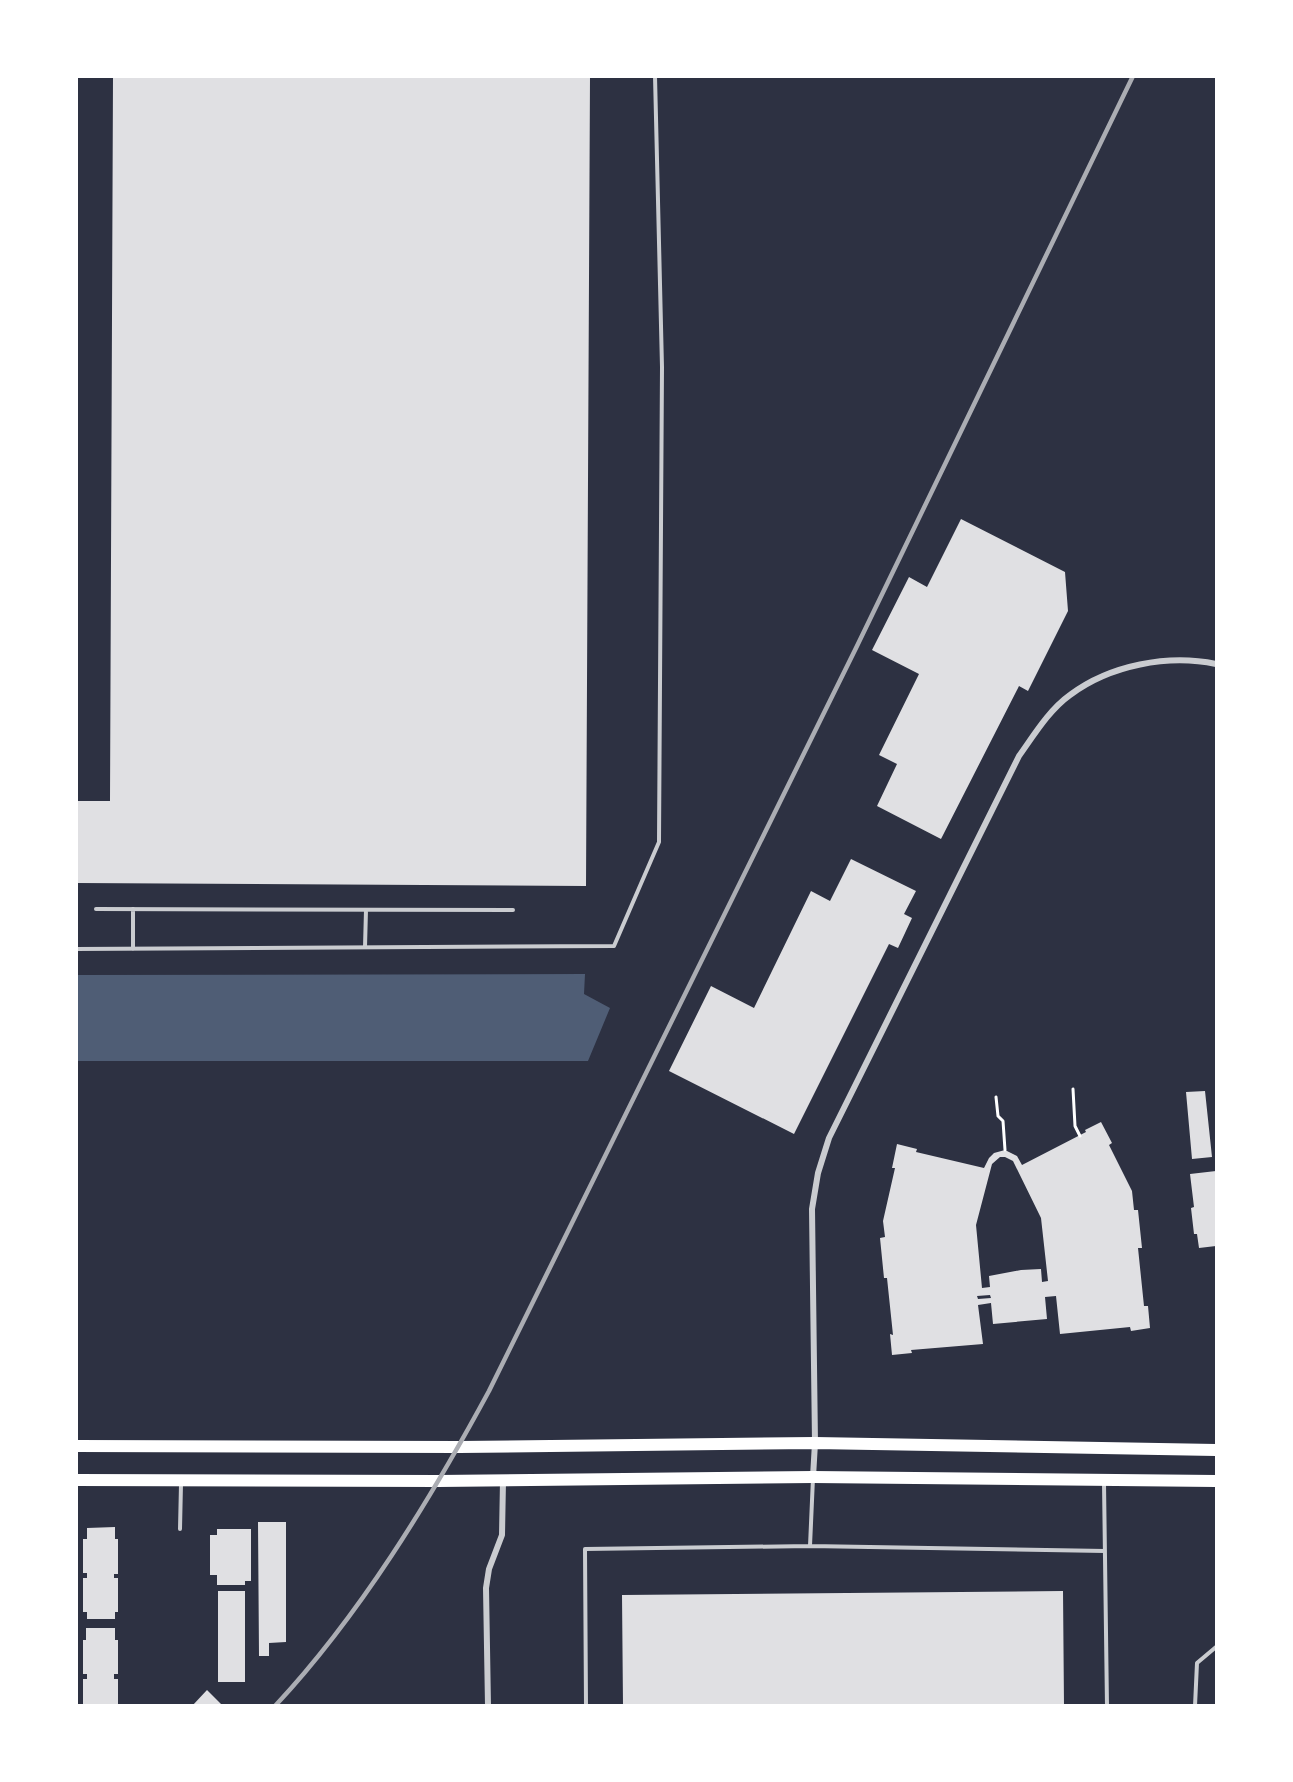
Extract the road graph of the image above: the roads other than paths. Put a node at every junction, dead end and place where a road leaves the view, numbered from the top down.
1 (656, 76) edge
2 (1216, 664) edge
3 (96, 909) dead end
4 (133, 909) junction
5 (366, 910) junction
6 (513, 910) dead end
7 (364, 947) junction
8 (76, 949) edge
9 (133, 949) junction
10 (815, 1443) junction
11 (76, 1446) edge
12 (1216, 1450) edge
13 (813, 1477) junction
14 (1104, 1479) junction
15 (76, 1480) edge
16 (181, 1480) junction
17 (503, 1481) junction
18 (1216, 1481) edge
19 (180, 1529) dead end
20 (810, 1546) junction
21 (1105, 1551) junction
22 (1216, 1647) edge
23 (488, 1706) edge
24 (586, 1706) edge
25 (1107, 1706) edge
26 (1195, 1706) edge

1 - 7 lane
2 - 10 street
3 - 4 lane
4 - 5 lane
4 - 9 lane
5 - 6 lane
5 - 7 lane
7 - 9 lane
8 - 9 lane
10 - 11 main road
10 - 12 main road
10 - 13 street
13 - 14 main road
13 - 17 main road
13 - 20 lane
14 - 18 main road
14 - 21 lane
15 - 16 main road
16 - 17 main road
16 - 19 lane
17 - 23 street
20 - 21 lane
20 - 24 lane
21 - 25 lane
22 - 26 lane

